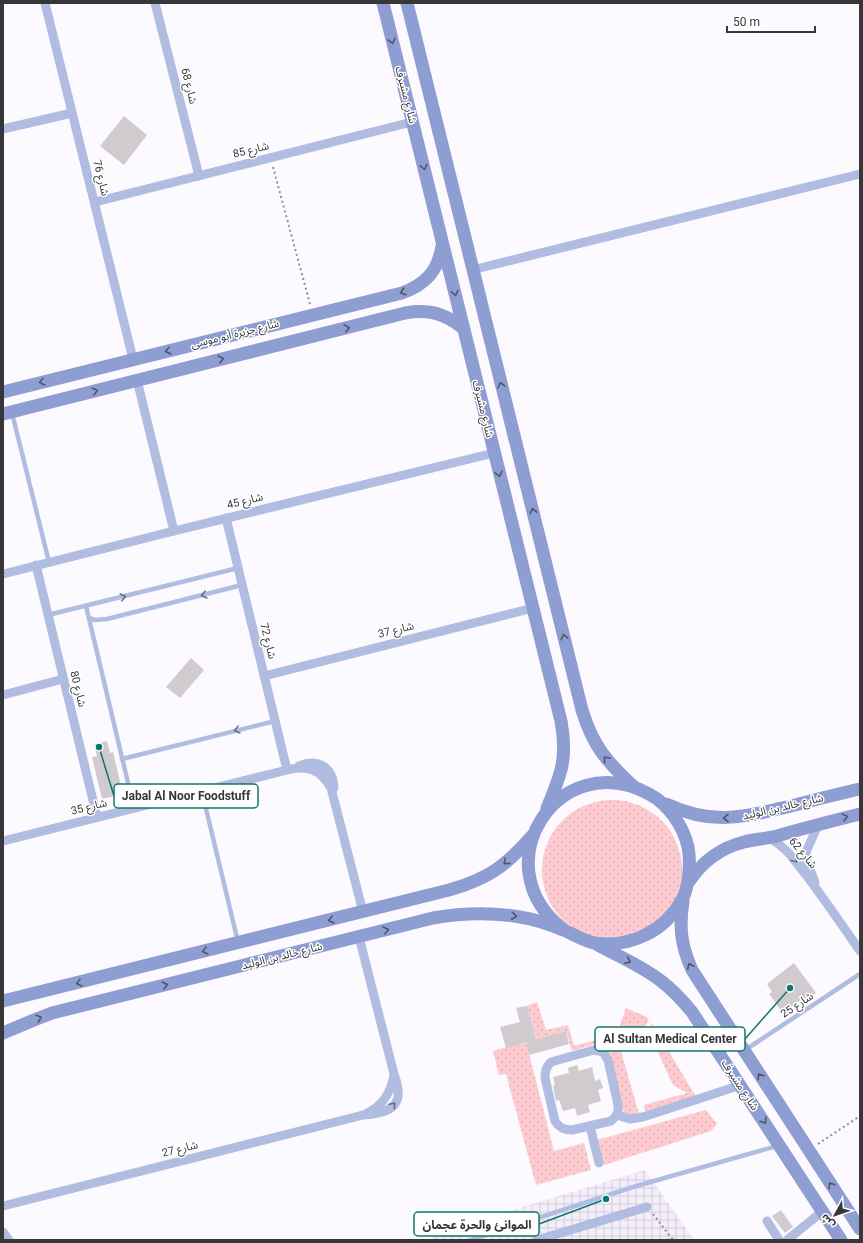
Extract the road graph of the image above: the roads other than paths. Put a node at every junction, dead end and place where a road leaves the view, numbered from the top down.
1 (45, 3) edge
2 (155, 3) edge
3 (383, 3) edge
4 (407, 3) edge
5 (432, 104) junction
6 (409, 108) junction
7 (72, 113) junction
8 (412, 122) junction
9 (3, 129) edge
10 (860, 174) edge
11 (199, 176) junction
12 (95, 202) junction
13 (443, 244) junction
14 (472, 270) junction
15 (293, 320) junction
16 (463, 328) junction
17 (298, 340) junction
18 (133, 359) junction
19 (137, 380) junction
20 (3, 392) edge
21 (7, 413) edge
22 (494, 453) junction
23 (226, 518) junction
24 (174, 531) junction
25 (49, 562) junction
26 (36, 565) junction
27 (238, 568) junction
28 (3, 574) edge
29 (242, 585) junction
30 (86, 606) junction
31 (533, 608) junction
32 (48, 615) junction
33 (89, 618) junction
34 (264, 676) junction
35 (63, 679) junction
36 (3, 695) edge
37 (275, 721) junction
38 (122, 759) junction
39 (292, 769) junction
40 (634, 787) junction
41 (860, 789) edge
42 (202, 792) junction
43 (660, 801) junction
44 (134, 808) junction
45 (544, 814) junction
46 (860, 814) edge
47 (97, 818) junction
48 (818, 824) junction
49 (533, 834) junction
50 (770, 838) junction
51 (3, 841) edge
52 (686, 886) junction
53 (816, 887) junction
54 (683, 900) junction
55 (363, 912) junction
56 (564, 930) junction
57 (359, 937) junction
58 (238, 942) junction
59 (593, 943) junction
60 (860, 951) edge
61 (860, 974) edge
62 (3, 1001) edge
63 (3, 1033) edge
64 (744, 1051) junction
65 (741, 1085) junction
66 (617, 1115) junction
67 (590, 1126) junction
68 (780, 1146) junction
69 (599, 1163) dead end
70 (3, 1206) edge
71 (647, 1207) dead end
72 (823, 1211) junction
73 (767, 1221) dead end
74 (860, 1229) edge
75 (3, 1232) edge
76 (9, 1240) edge
77 (471, 1240) edge
78 (537, 1240) edge
79 (779, 1240) edge
80 (787, 1240) edge
81 (841, 1240) edge

1 - 7 street, شارع 76
2 - 11 street, شارع 68
3 -> 6 main road, شارع مشيرف
4 - 5 main road, شارع مشيرف
5 - 6 main road
5 - 14 main road, شارع مشيرف
6 - 8 main road, شارع مشيرف
7 - 9 street
7 - 12 street, شارع 76
8 - 11 street, شارع 85
8 -> 13 main road, شارع مشيرف
10 - 14 street
11 - 12 street, شارع 85
12 - 18 street, شارع 76
13 -> 15 main road, شارع جزيرة أبو موسى
13 -> 16 main road, شارع مشيرف
40 -> 14 main road, شارع مشيرف
15 - 17 main road
15 -> 18 main road, شارع جزيرة أبو موسى
17 -> 16 main road, شارع جزيرة أبو موسى
16 - 22 main road, شارع مشيرف
19 -> 17 main road, شارع جزيرة أبو موسى
18 -> 20 main road, شارع جزيرة أبو موسى
21 -> 19 main road, شارع جزيرة أبو موسى
19 - 24 street
21 - 25 lane
22 - 23 street, شارع 45
22 -> 31 main road, شارع مشيرف
23 - 24 street, شارع 45
23 - 27 street, شارع 72
24 - 25 street, شارع 45
25 - 26 street, شارع 45
26 - 28 street, شارع 45
26 - 32 street, شارع 80
27 - 29 street, شارع 72
30 -> 27 lane
29 -> 33 lane
29 - 34 street, شارع 72
30 - 32 lane
30 - 33 lane
31 - 34 street, شارع 37
31 - 45 main road, شارع مشيرف
32 - 35 street, شارع 80
33 - 38 lane
34 - 37 street, شارع 72
35 - 36 street
35 - 47 street, شارع 80
37 -> 38 lane
37 - 39 street, شارع 72
38 - 44 lane
39 - 42 street, شارع 35
39 - 55 street
40 - 43 main road
40 - 45 main road
41 -> 43 main road, شارع خالد بن الوليد
42 - 44 street, شارع 35
42 - 58 lane
43 - 52 main road, شارع مشيرف
44 - 47 street, شارع 35
45 - 49 main road
48 -> 46 main road
47 - 51 street, شارع 35
48 - 50 main road
48 - 53 street, شارع 62
49 -> 55 main road
49 - 56 main road
50 - 52 main road
50 -> 53 street, شارع 62
52 - 54 main road, شارع مشيرف
53 - 60 street, شارع 62
54 - 59 main road
64 -> 54 main road, شارع مشيرف
55 -> 58 main road
57 -> 56 main road, شارع خالد بن الوليد
56 - 59 main road
63 -> 57 main road, شارع خالد بن الوليد
57 - 70 street, شارع 27
58 -> 62 main road
59 -> 65 main road, شارع مشيرف
61 - 64 lane, شارع 25
74 -> 64 main road, شارع مشيرف
65 - 66 street
65 -> 68 main road, شارع مشيرف
66 - 67 street
66 - 67 street
67 - 69 street
68 - 72 main road, شارع مشيرف
68 - 77 lane
71 - 78 street
72 - 80 street
72 - 81 main road, شارع مشيرف
73 - 79 street
75 - 76 street

